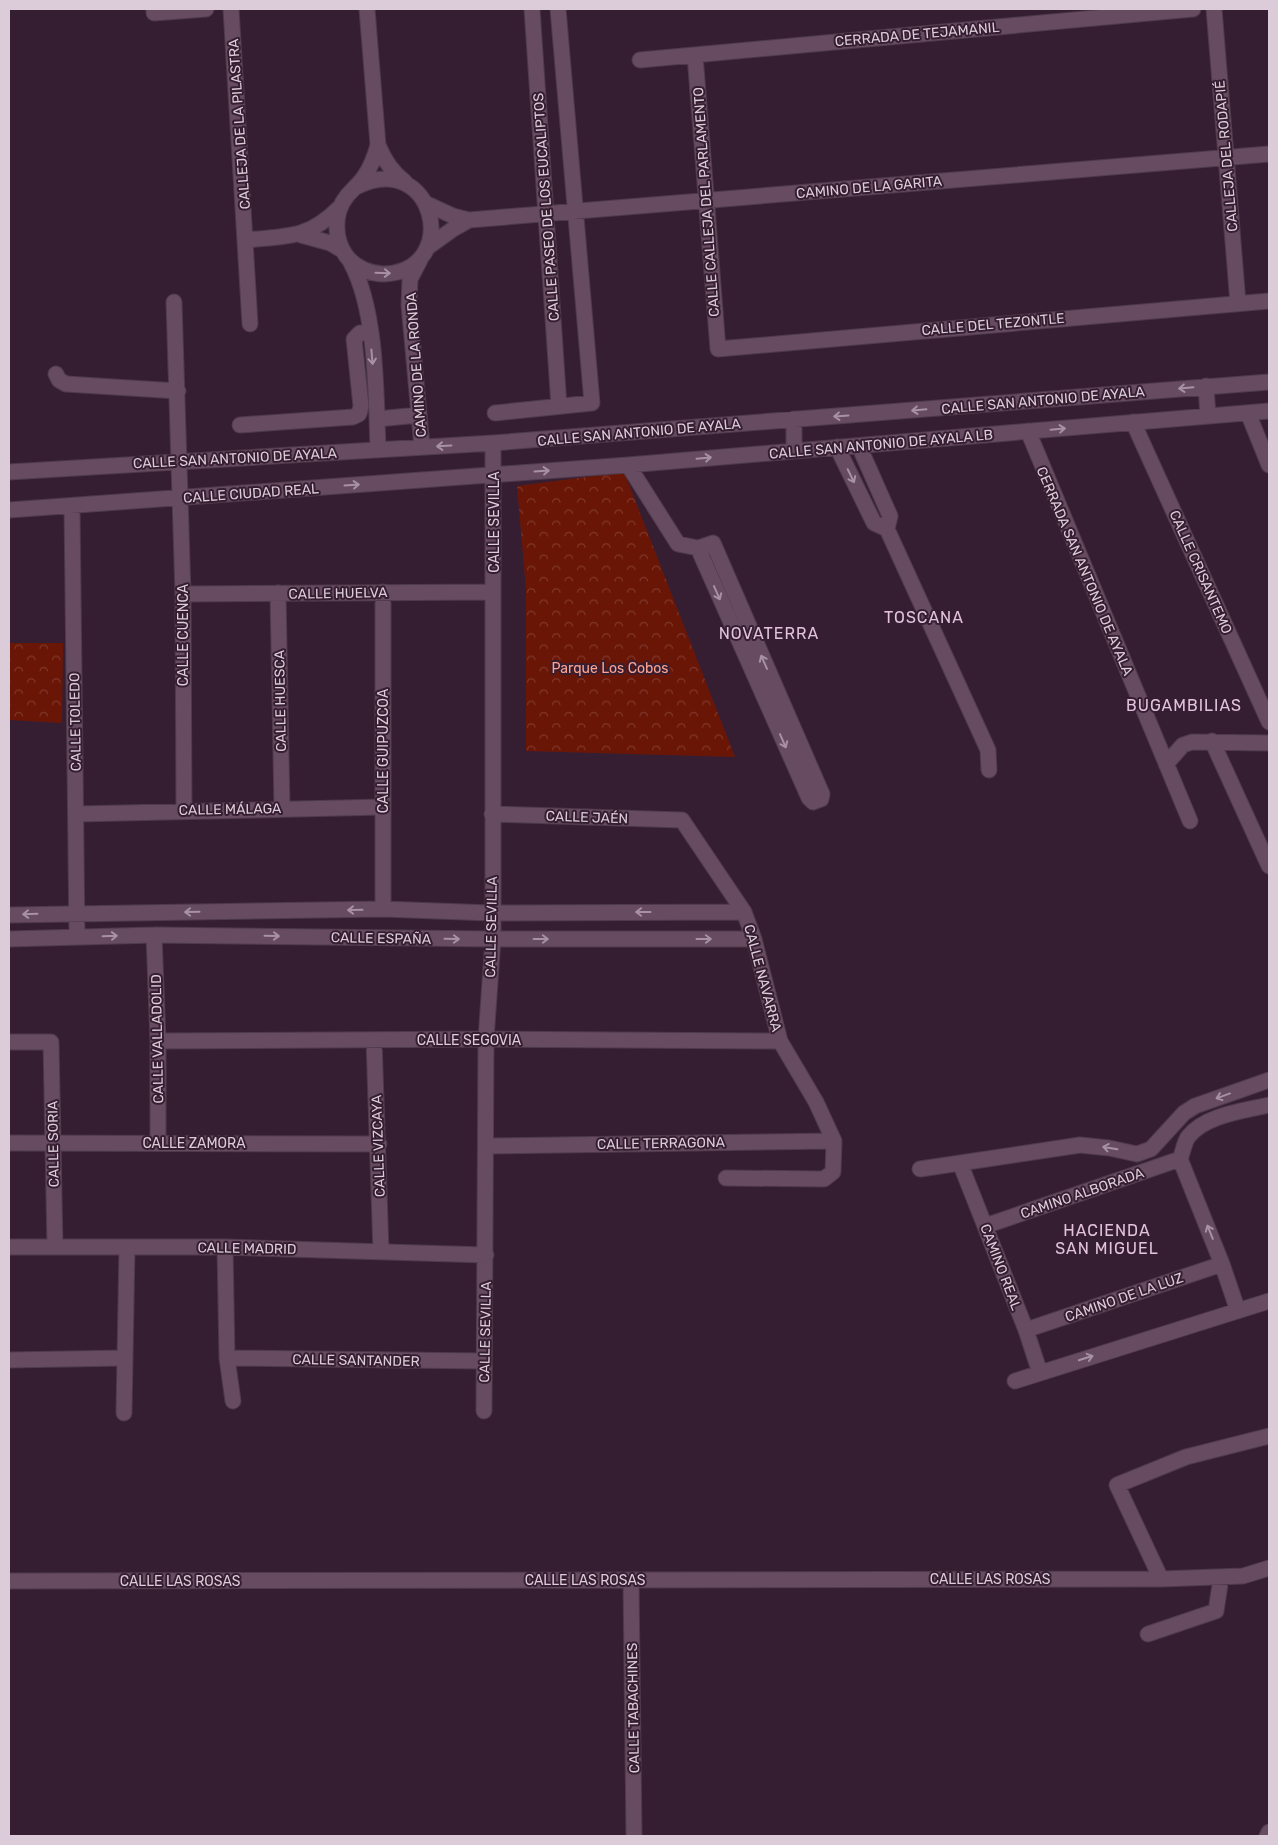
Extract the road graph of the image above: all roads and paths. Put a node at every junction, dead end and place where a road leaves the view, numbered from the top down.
1 (154, 9) edge
2 (206, 9) edge
3 (231, 9) edge
4 (367, 9) edge
5 (532, 9) edge
6 (558, 9) edge
7 (1194, 9) edge
8 (1214, 9) edge
9 (695, 55) junction
10 (640, 60) dead end
11 (378, 145) junction
12 (1269, 154) edge
13 (1226, 157) junction
14 (408, 184) junction
15 (356, 187) junction
16 (706, 200) junction
17 (426, 204) junction
18 (340, 208) junction
19 (576, 211) junction
20 (546, 213) junction
21 (469, 220) junction
22 (301, 234) junction
23 (246, 240) junction
24 (425, 252) junction
25 (346, 255) junction
26 (1269, 301) edge
27 (174, 302) dead end
28 (1238, 303) junction
29 (250, 324) dead end
30 (370, 332) junction
31 (718, 349) joint
32 (56, 374) dead end
33 (1269, 382) edge
34 (1206, 386) junction
35 (178, 390) junction
36 (559, 406) junction
37 (1269, 411) edge
38 (495, 413) dead end
39 (1248, 413) junction
40 (419, 415) junction
41 (1208, 416) junction
42 (377, 419) junction
43 (794, 419) junction
44 (1133, 422) junction
45 (240, 424) dead end
46 (1028, 431) junction
47 (493, 443) junction
48 (859, 446) junction
49 (422, 447) junction
50 (837, 447) junction
51 (378, 450) junction
52 (794, 451) junction
53 (180, 461) junction
54 (1269, 464) edge
55 (628, 465) junction
56 (9, 472) edge
57 (493, 474) junction
58 (181, 498) junction
59 (72, 506) junction
60 (9, 510) edge
61 (887, 529) junction
62 (698, 548) junction
63 (383, 592) junction
64 (494, 592) junction
65 (278, 593) junction
66 (183, 594) junction
67 (747, 621) junction
68 (731, 626) junction
69 (771, 695) junction
70 (1269, 722) edge
71 (1212, 741) junction
72 (1269, 744) edge
73 (1166, 764) junction
74 (990, 770) dead end
75 (384, 807) junction
76 (282, 808) junction
77 (184, 810) junction
78 (77, 814) junction
79 (492, 814) junction
80 (682, 820) joint
81 (1190, 821) dead end
82 (1269, 866) edge
83 (383, 909) junction
84 (744, 912) junction
85 (76, 913) junction
86 (491, 913) junction
87 (9, 915) edge
88 (154, 935) junction
89 (77, 937) junction
90 (9, 939) edge
91 (492, 939) junction
92 (754, 939) junction
93 (374, 1040) junction
94 (486, 1040) junction
95 (158, 1041) junction
96 (9, 1042) edge
97 (780, 1042) junction
98 (1269, 1080) edge
99 (1269, 1104) edge
100 (834, 1141) junction
101 (53, 1142) junction
102 (158, 1142) junction
103 (9, 1143) edge
104 (379, 1144) junction
105 (487, 1146) junction
106 (1137, 1154) junction
107 (1180, 1159) junction
108 (960, 1162) junction
109 (920, 1169) dead end
110 (1143, 1172) junction
111 (726, 1178) dead end
112 (985, 1226) junction
113 (55, 1246) junction
114 (9, 1247) edge
115 (225, 1247) junction
116 (127, 1248) junction
117 (381, 1252) junction
118 (486, 1255) junction
119 (1222, 1264) junction
120 (1269, 1301) edge
121 (1238, 1311) junction
122 (1026, 1330) junction
123 (124, 1358) junction
124 (228, 1358) junction
125 (9, 1360) edge
126 (484, 1362) junction
127 (1040, 1373) junction
128 (1015, 1381) dead end
129 (233, 1401) dead end
130 (484, 1411) dead end
131 (124, 1413) dead end
132 (1269, 1436) edge
133 (1269, 1568) edge
134 (1221, 1578) junction
135 (1161, 1579) junction
136 (631, 1580) junction
137 (9, 1581) edge
138 (1148, 1634) dead end
139 (1269, 1832) edge
140 (634, 1836) edge
141 (1266, 1836) edge

1 - 2 street
3 - 23 street, CALLEJA DE LA PILASTRA
4 - 11 street, CAMINO DE LA RONDA
5 - 20 street, CALLE PASEO DE LOS EUCALIPTOS
6 - 19 street, CALLE PASEO DE LOS EUCALIPTOS
7 - 9 street, CERRADA DE TEJAMANIL
8 - 13 street, CALLEJA DEL RODAPIÉ
9 - 10 street, CERRADA DE TEJAMANIL
9 - 16 street, CALLE CALLEJA DEL PARLAMENTO
11 - 14 street, CAMINO DE LA RONDA
11 - 15 street, CAMINO DE LA RONDA
12 - 13 street, CAMINO DE LA GARITA
13 - 16 street, CAMINO DE LA GARITA
13 - 28 street, CALLEJA DEL RODAPIÉ
14 - 15 street
14 - 17 street, CAMINO DE LA RONDA
15 - 18 street, CAMINO DE LA RONDA
16 - 19 street, CAMINO DE LA GARITA
16 - 31 street, CALLE CALLEJA DEL PARLAMENTO
17 - 21 street, CAMINO DE LA GARITA
17 - 24 street, CAMINO DE LA RONDA
18 - 22 street
18 - 25 street, CAMINO DE LA RONDA
19 - 20 street, CAMINO DE LA GARITA
19 - 36 street, CALLE PASEO DE LOS EUCALIPTOS
20 - 21 street, CAMINO DE LA GARITA
20 - 36 street, CALLE PASEO DE LOS EUCALIPTOS
21 - 24 street, CAMINO DE LA GARITA
22 - 23 street
22 - 25 street
23 - 29 street, CALLEJA DE LA PILASTRA
25 -> 24 street
24 - 40 street, CAMINO DE LA RONDA
25 - 30 street, CAMINO DE LA RONDA
26 - 28 street, CALLE DEL TEZONTLE
27 - 35 street, CALLE CUENCA
28 - 31 street, CALLE DEL TEZONTLE
30 -> 42 street, CAMINO DE LA RONDA
30 - 45 street
32 - 35 street
33 - 34 street, CALLE SAN ANTONIO DE AYALA
34 - 41 street
34 -> 43 street, CALLE SAN ANTONIO DE AYALA
35 - 53 street, CALLE CUENCA
36 - 38 street
37 - 39 street, CALLE SAN ANTONIO DE AYALA LB
39 - 41 street, CALLE SAN ANTONIO DE AYALA LB
39 - 54 street
40 - 42 street
40 - 49 street, CAMINO DE LA RONDA
41 - 44 street, CALLE SAN ANTONIO DE AYALA LB
42 - 51 street, CAMINO DE LA RONDA
43 - 47 street, CALLE SAN ANTONIO DE AYALA
43 - 52 street
46 -> 44 street, CALLE SAN ANTONIO DE AYALA LB
44 - 70 street, CALLE CRISANTEMO
46 - 48 street, CALLE SAN ANTONIO DE AYALA LB
46 - 73 street, CERRADA SAN ANTONIO DE AYALA
47 -> 49 street, CALLE SAN ANTONIO DE AYALA
47 - 57 street, CALLE SEVILLA
48 - 50 street, CALLE SAN ANTONIO DE AYALA LB
48 - 61 street
49 - 51 street, CALLE SAN ANTONIO DE AYALA
50 - 52 street, CALLE SAN ANTONIO DE AYALA LB
50 -> 61 street
51 - 53 street, CALLE SAN ANTONIO DE AYALA
55 -> 52 street, CALLE SAN ANTONIO DE AYALA LB
53 - 56 street, CALLE SAN ANTONIO DE AYALA
53 - 58 street, CALLE CUENCA
57 -> 55 street, CALLE SAN ANTONIO DE AYALA LB
55 - 62 street
58 -> 57 street, CALLE CIUDAD REAL
57 - 64 street, CALLE SEVILLA
58 - 59 street, CALLE CIUDAD REAL
58 - 66 street, CALLE CUENCA
59 - 60 street, CALLE CIUDAD REAL
59 - 78 street, CALLE TOLEDO
61 - 74 street
62 - 67 street
62 -> 68 street
63 - 64 street, CALLE HUELVA
63 - 65 street, CALLE HUELVA
63 - 75 street, CALLE GUIPUZCOA
64 - 79 street, CALLE SEVILLA
65 - 66 street, CALLE HUELVA
65 - 76 street, CALLE HUESCA
66 - 77 street, CALLE CUENCA
67 - 68 street
69 -> 67 street
68 - 69 street
69 -> 69 street
71 - 72 street
71 - 73 street
71 - 82 street
73 - 81 street, CERRADA SAN ANTONIO DE AYALA
75 - 76 street, CALLE MÁLAGA
75 - 83 street, CALLE GUIPUZCOA
76 - 77 street, CALLE MÁLAGA
77 - 78 street, CALLE MÁLAGA
78 - 85 street, CALLE TOLEDO
79 - 80 street, CALLE JAÉN
79 - 86 street, CALLE SEVILLA
80 - 84 street, CALLE NAVARRA
83 -> 85 street, CALLE ESPAÑA
83 - 86 street, CALLE ESPAÑA
84 -> 86 street, CALLE ESPAÑA
84 - 92 street, CALLE NAVARRA
85 -> 87 street, CALLE ESPAÑA
85 - 89 street, CALLE TOLEDO
86 - 91 street, CALLE SEVILLA
89 -> 88 street, CALLE ESPAÑA
88 -> 91 street, CALLE ESPAÑA
88 - 95 street, CALLE VALLADOLID
89 - 90 street, CALLE ESPAÑA
91 -> 92 street, CALLE ESPAÑA
91 - 94 street, CALLE SEVILLA
92 - 97 street, CALLE NAVARRA
93 - 94 street, CALLE SEGOVIA
93 - 95 street, CALLE SEGOVIA
93 - 104 street, CALLE VIZCAYA
94 - 97 street, CALLE SEGOVIA
94 - 105 street, CALLE SEVILLA
95 - 102 street, CALLE VALLADOLID
96 - 101 street, CALLE SORIA
97 - 100 street, CALLE NAVARRA
98 -> 106 street
99 - 107 street
100 - 105 street, CALLE TERRAGONA
100 - 111 street
101 - 102 street, CALLE ZAMORA
101 - 103 street, CALLE ZAMORA
101 - 113 street, CALLE SORIA
102 - 104 street, CALLE ZAMORA
104 - 117 street, CALLE VIZCAYA
105 - 118 street, CALLE SEVILLA
106 -> 108 street
106 - 110 street
107 - 110 street, CAMINO ALBORADA
119 -> 107 street
108 - 109 street
108 - 112 street, CAMINO REAL
110 - 112 street, CAMINO ALBORADA
112 - 122 street, CAMINO REAL
113 - 114 street, CALLE MADRID
113 - 116 street, CALLE MADRID
115 - 116 street, CALLE MADRID
115 - 117 street, CALLE MADRID
115 - 124 street
116 - 123 street
117 - 118 street, CALLE MADRID
118 - 126 street, CALLE SEVILLA
119 - 121 street
119 - 122 street, CAMINO DE LA LUZ
120 - 121 street
127 -> 121 street
122 - 127 street, CAMINO REAL
123 - 125 street
123 - 131 street
124 - 126 street, CALLE SANTANDER
124 - 129 street
126 - 130 street, CALLE SEVILLA
127 - 128 street
132 - 135 street
133 - 134 street, CALLE LAS ROSAS
134 - 135 street, CALLE LAS ROSAS
134 - 138 street
135 - 136 street, CALLE LAS ROSAS
136 - 137 street, CALLE LAS ROSAS
136 - 140 street, CALLE TABACHINES
139 - 141 street

